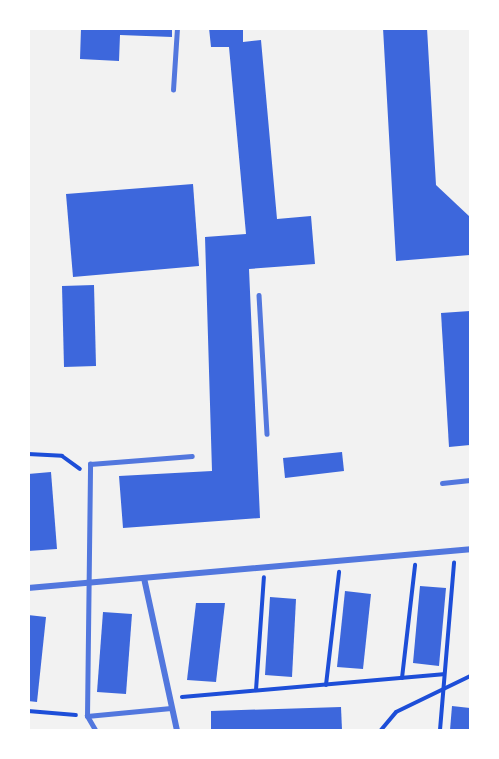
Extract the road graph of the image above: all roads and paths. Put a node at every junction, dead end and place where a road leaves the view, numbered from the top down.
1 (177, 28) edge
2 (173, 90) dead end
3 (259, 295) dead end
4 (267, 434) dead end
5 (28, 454) edge
6 (192, 456) dead end
7 (80, 469) dead end
8 (471, 480) edge
9 (442, 483) dead end
10 (471, 549) edge
11 (455, 550) junction
12 (416, 553) junction
13 (341, 560) junction
14 (265, 567) junction
15 (144, 578) junction
16 (93, 583) junction
17 (28, 588) edge
18 (443, 674) junction
19 (471, 676) edge
20 (402, 678) junction
21 (326, 685) junction
22 (256, 690) junction
23 (441, 690) junction
24 (169, 698) junction
25 (171, 708) junction
26 (28, 711) edge
27 (87, 716) junction
28 (95, 730) edge
29 (177, 730) edge
30 (381, 730) edge
31 (440, 730) edge

1 - 2 lane
3 - 4 lane
5 - 7 path
6 - 16 lane
8 - 9 lane
10 - 11 street
11 - 12 street
11 - 18 path
12 - 13 street
12 - 20 path
13 - 14 street
13 - 21 path
14 - 15 street
14 - 22 path
15 - 16 street
15 - 24 street
16 - 17 street
16 - 27 lane
18 - 20 path
18 - 23 path
19 - 23 path
20 - 21 path
21 - 22 path
22 - 24 path
23 - 30 path
23 - 31 path
24 - 25 street
25 - 27 lane
25 - 29 street
26 - 27 path
27 - 28 lane

